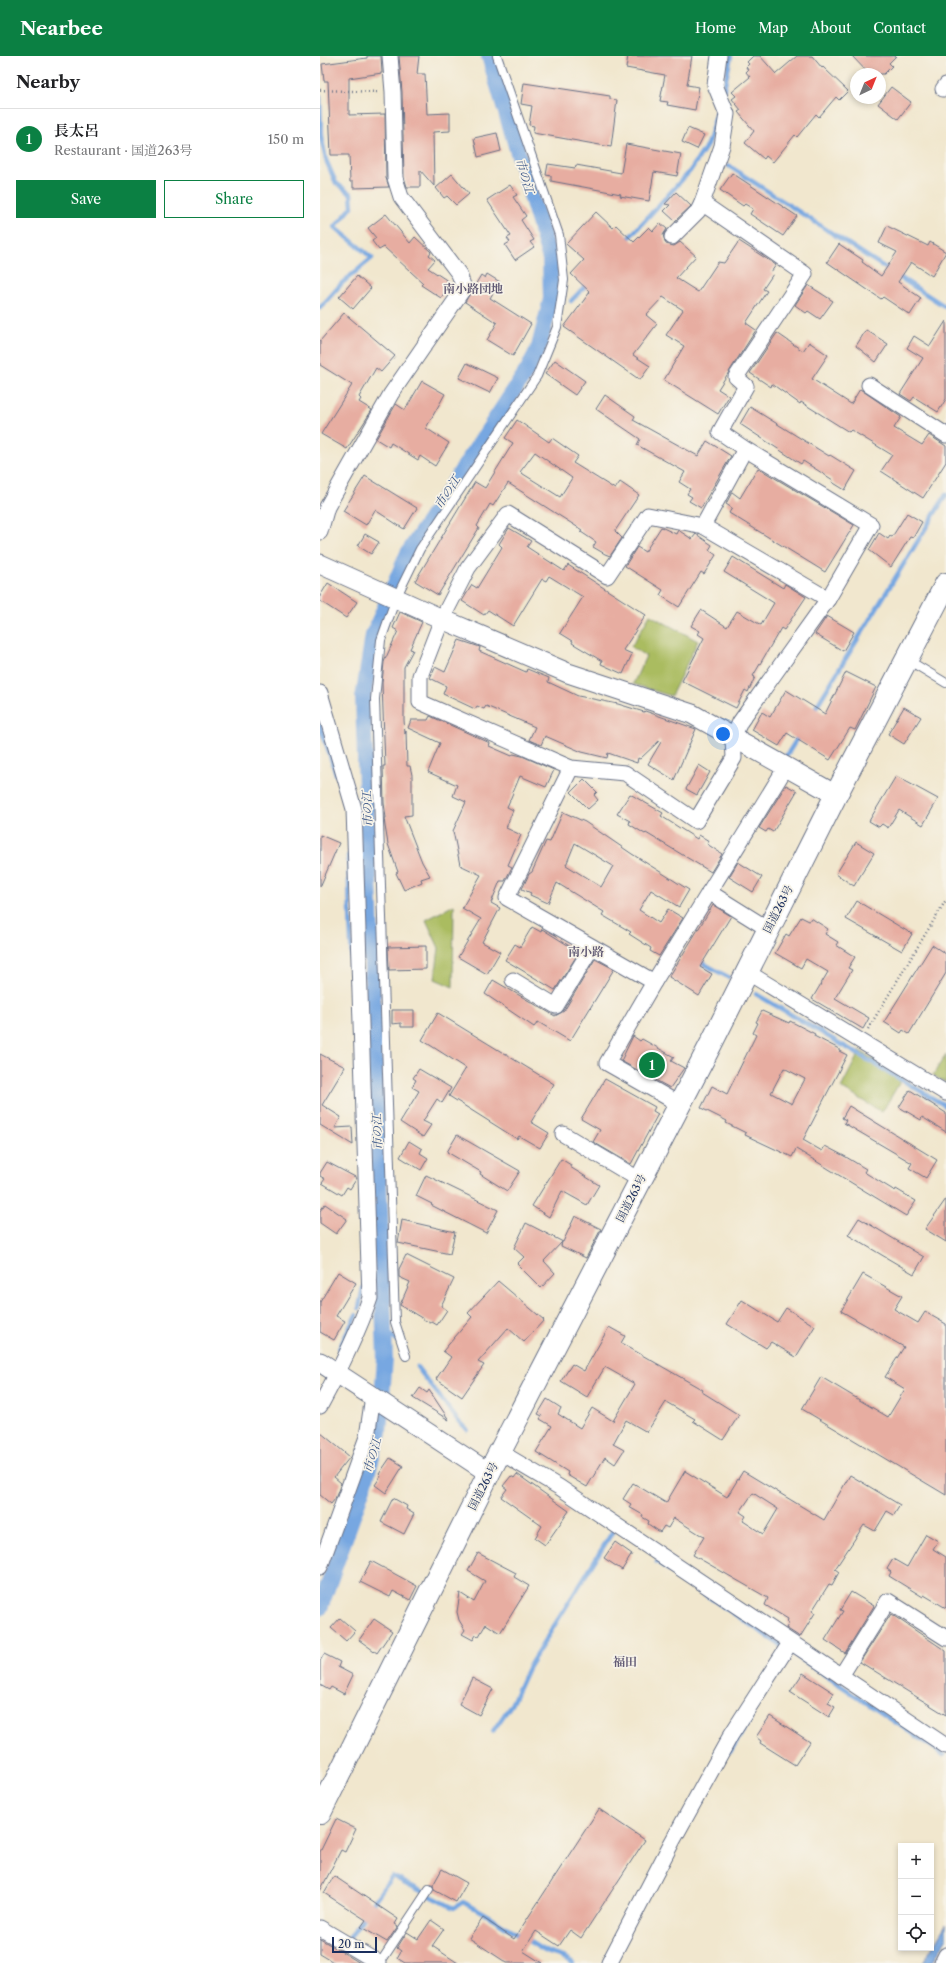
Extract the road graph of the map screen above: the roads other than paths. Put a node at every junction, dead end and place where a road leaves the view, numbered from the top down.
1 (390, 56) edge
2 (498, 56) edge
3 (719, 56) edge
4 (702, 203) junction
5 (672, 237) dead end
6 (869, 385) dead end
7 (946, 435) edge
8 (745, 449) junction
9 (703, 526) junction
10 (320, 532) edge
11 (320, 564) edge
12 (946, 584) edge
13 (396, 598) junction
14 (828, 599) junction
15 (442, 619) junction
16 (908, 660) junction
17 (946, 683) edge
18 (320, 693) edge
19 (733, 738) junction
20 (786, 767) junction
21 (571, 768) junction
22 (836, 795) junction
23 (709, 892) junction
24 (768, 929) junction
25 (592, 947) junction
26 (746, 972) junction
27 (513, 980) dead end
28 (654, 982) junction
29 (946, 1093) edge
30 (679, 1104) junction
31 (563, 1134) dead end
32 (640, 1180) junction
33 (406, 1356) dead end
34 (320, 1362) edge
35 (338, 1373) junction
36 (373, 1396) junction
37 (320, 1406) edge
38 (500, 1452) junction
39 (489, 1472) junction
40 (320, 1567) edge
41 (946, 1638) edge
42 (787, 1648) junction
43 (841, 1676) junction
44 (946, 1746) edge
45 (320, 1813) edge
46 (429, 1889) dead end
47 (320, 1928) edge
48 (946, 1955) edge
49 (379, 1963) edge
50 (609, 1963) edge
51 (942, 1963) edge

1 - 10 street
2 - 13 lane
3 - 4 street
4 - 5 street
4 - 8 street
6 - 7 street
8 - 9 street
8 - 14 street
9 - 14 street
9 - 15 street
11 - 13 street
12 - 16 highway, 国道263号
13 - 15 street
13 - 33 lane
14 - 19 street
15 - 19 street
15 - 21 street
16 - 17 lane
16 - 22 highway, 国道263号
18 - 35 street
19 - 20 street
19 - 21 street
20 - 22 street
20 - 23 street
21 - 25 street
22 - 24 highway, 国道263号
23 - 24 street
23 - 28 street
24 - 26 highway, 国道263号
25 - 27 street
25 - 28 street
26 - 29 street
26 - 30 highway, 国道263号
28 - 30 street
30 - 32 highway, 国道263号
31 - 32 street
32 - 38 highway, 国道263号
34 - 35 street
35 - 36 street
35 - 37 street
36 - 39 street
36 - 40 street
38 - 39 highway, 国道263号
38 - 42 street
39 - 45 highway, 国道263号
41 - 43 street
42 - 43 street
42 - 50 street
43 - 44 street
46 - 49 lane
47 - 49 street
48 - 51 street

